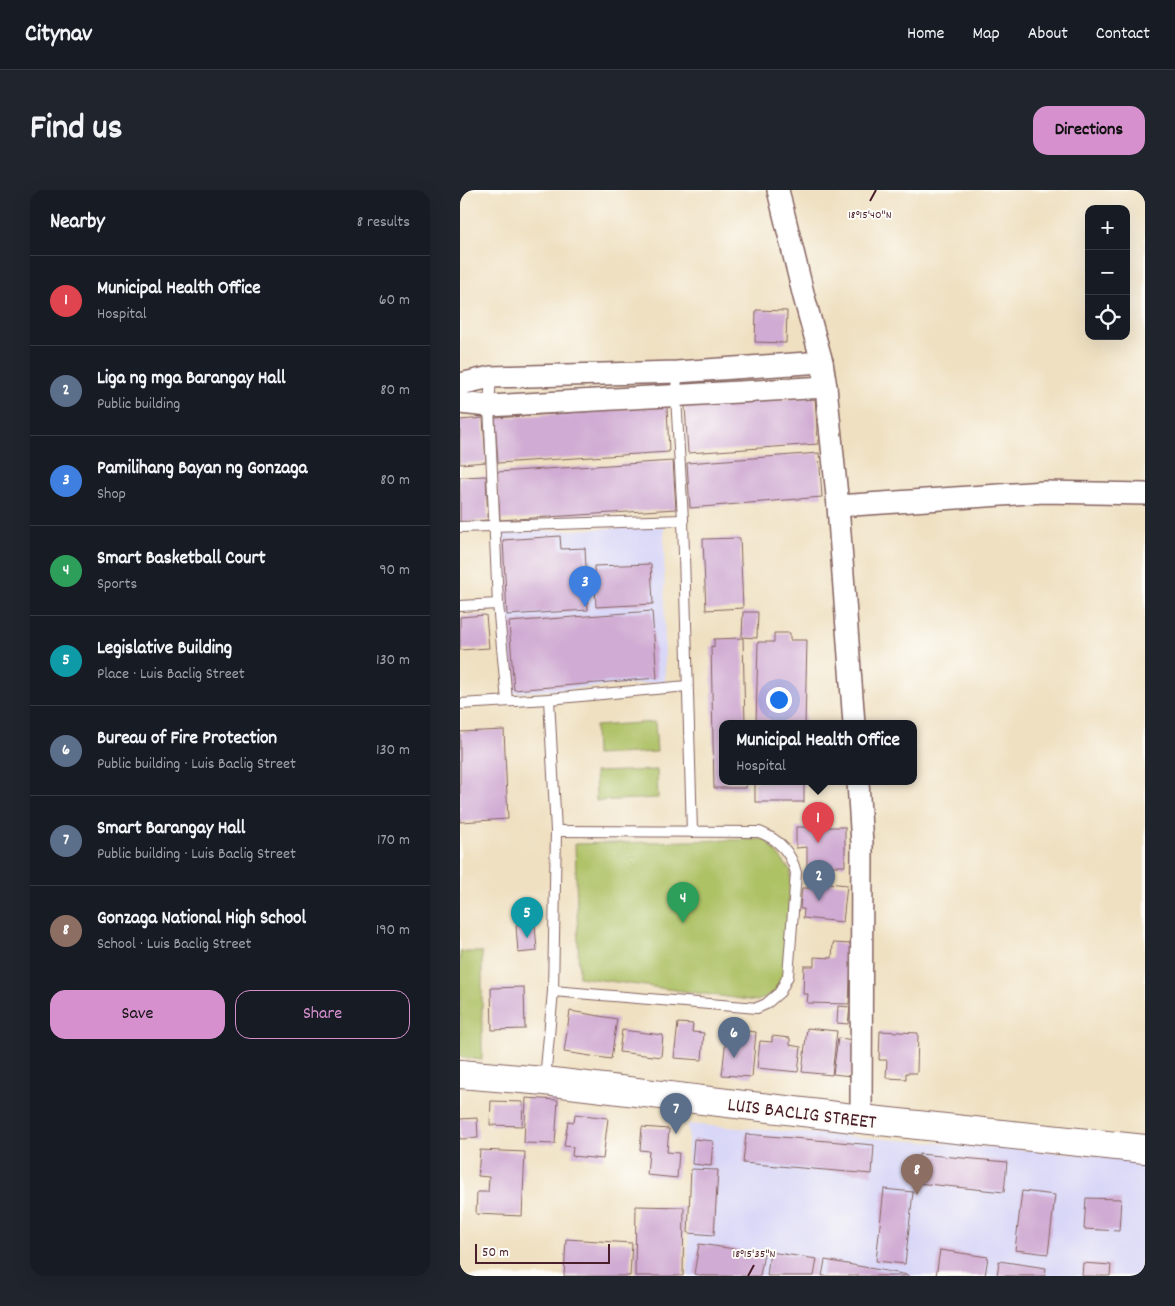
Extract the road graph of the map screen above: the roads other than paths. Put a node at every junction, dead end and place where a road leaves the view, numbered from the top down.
1 (778, 190) edge
2 (822, 362) junction
3 (677, 372) junction
4 (491, 377) junction
5 (460, 384) edge
6 (826, 387) junction
7 (676, 396) junction
8 (460, 403) edge
9 (489, 406) junction
10 (1145, 494) edge
11 (838, 506) junction
12 (683, 520) junction
13 (460, 527) edge
14 (494, 527) junction
15 (498, 604) junction
16 (460, 606) edge
17 (687, 686) junction
18 (549, 699) junction
19 (507, 701) junction
20 (460, 704) edge
21 (854, 720) edge
22 (858, 785) edge
23 (556, 831) junction
24 (692, 832) junction
25 (553, 991) junction
26 (460, 1074) edge
27 (545, 1081) junction
28 (861, 1119) junction
29 (1145, 1149) edge

1 - 2 street
2 - 3 street
2 - 6 street
3 - 4 street
3 - 7 lane
4 - 5 street
4 - 9 lane
6 - 7 street
6 - 11 street
7 - 9 street
7 - 12 lane
8 - 9 street
9 - 14 lane
10 - 11 street
11 - 21 street
12 - 14 lane
12 - 17 lane
13 - 14 lane
14 - 15 lane
15 - 16 lane
15 - 19 lane
17 - 18 lane
17 - 24 lane
18 - 19 lane
18 - 23 lane
19 - 20 lane
22 - 28 street
23 - 24 lane
23 - 25 lane
24 - 25 lane
25 - 27 lane
26 - 27 street, LUIS BACLIG STREET
27 - 28 street, LUIS BACLIG STREET
28 - 29 street, LUIS BACLIG STREET

